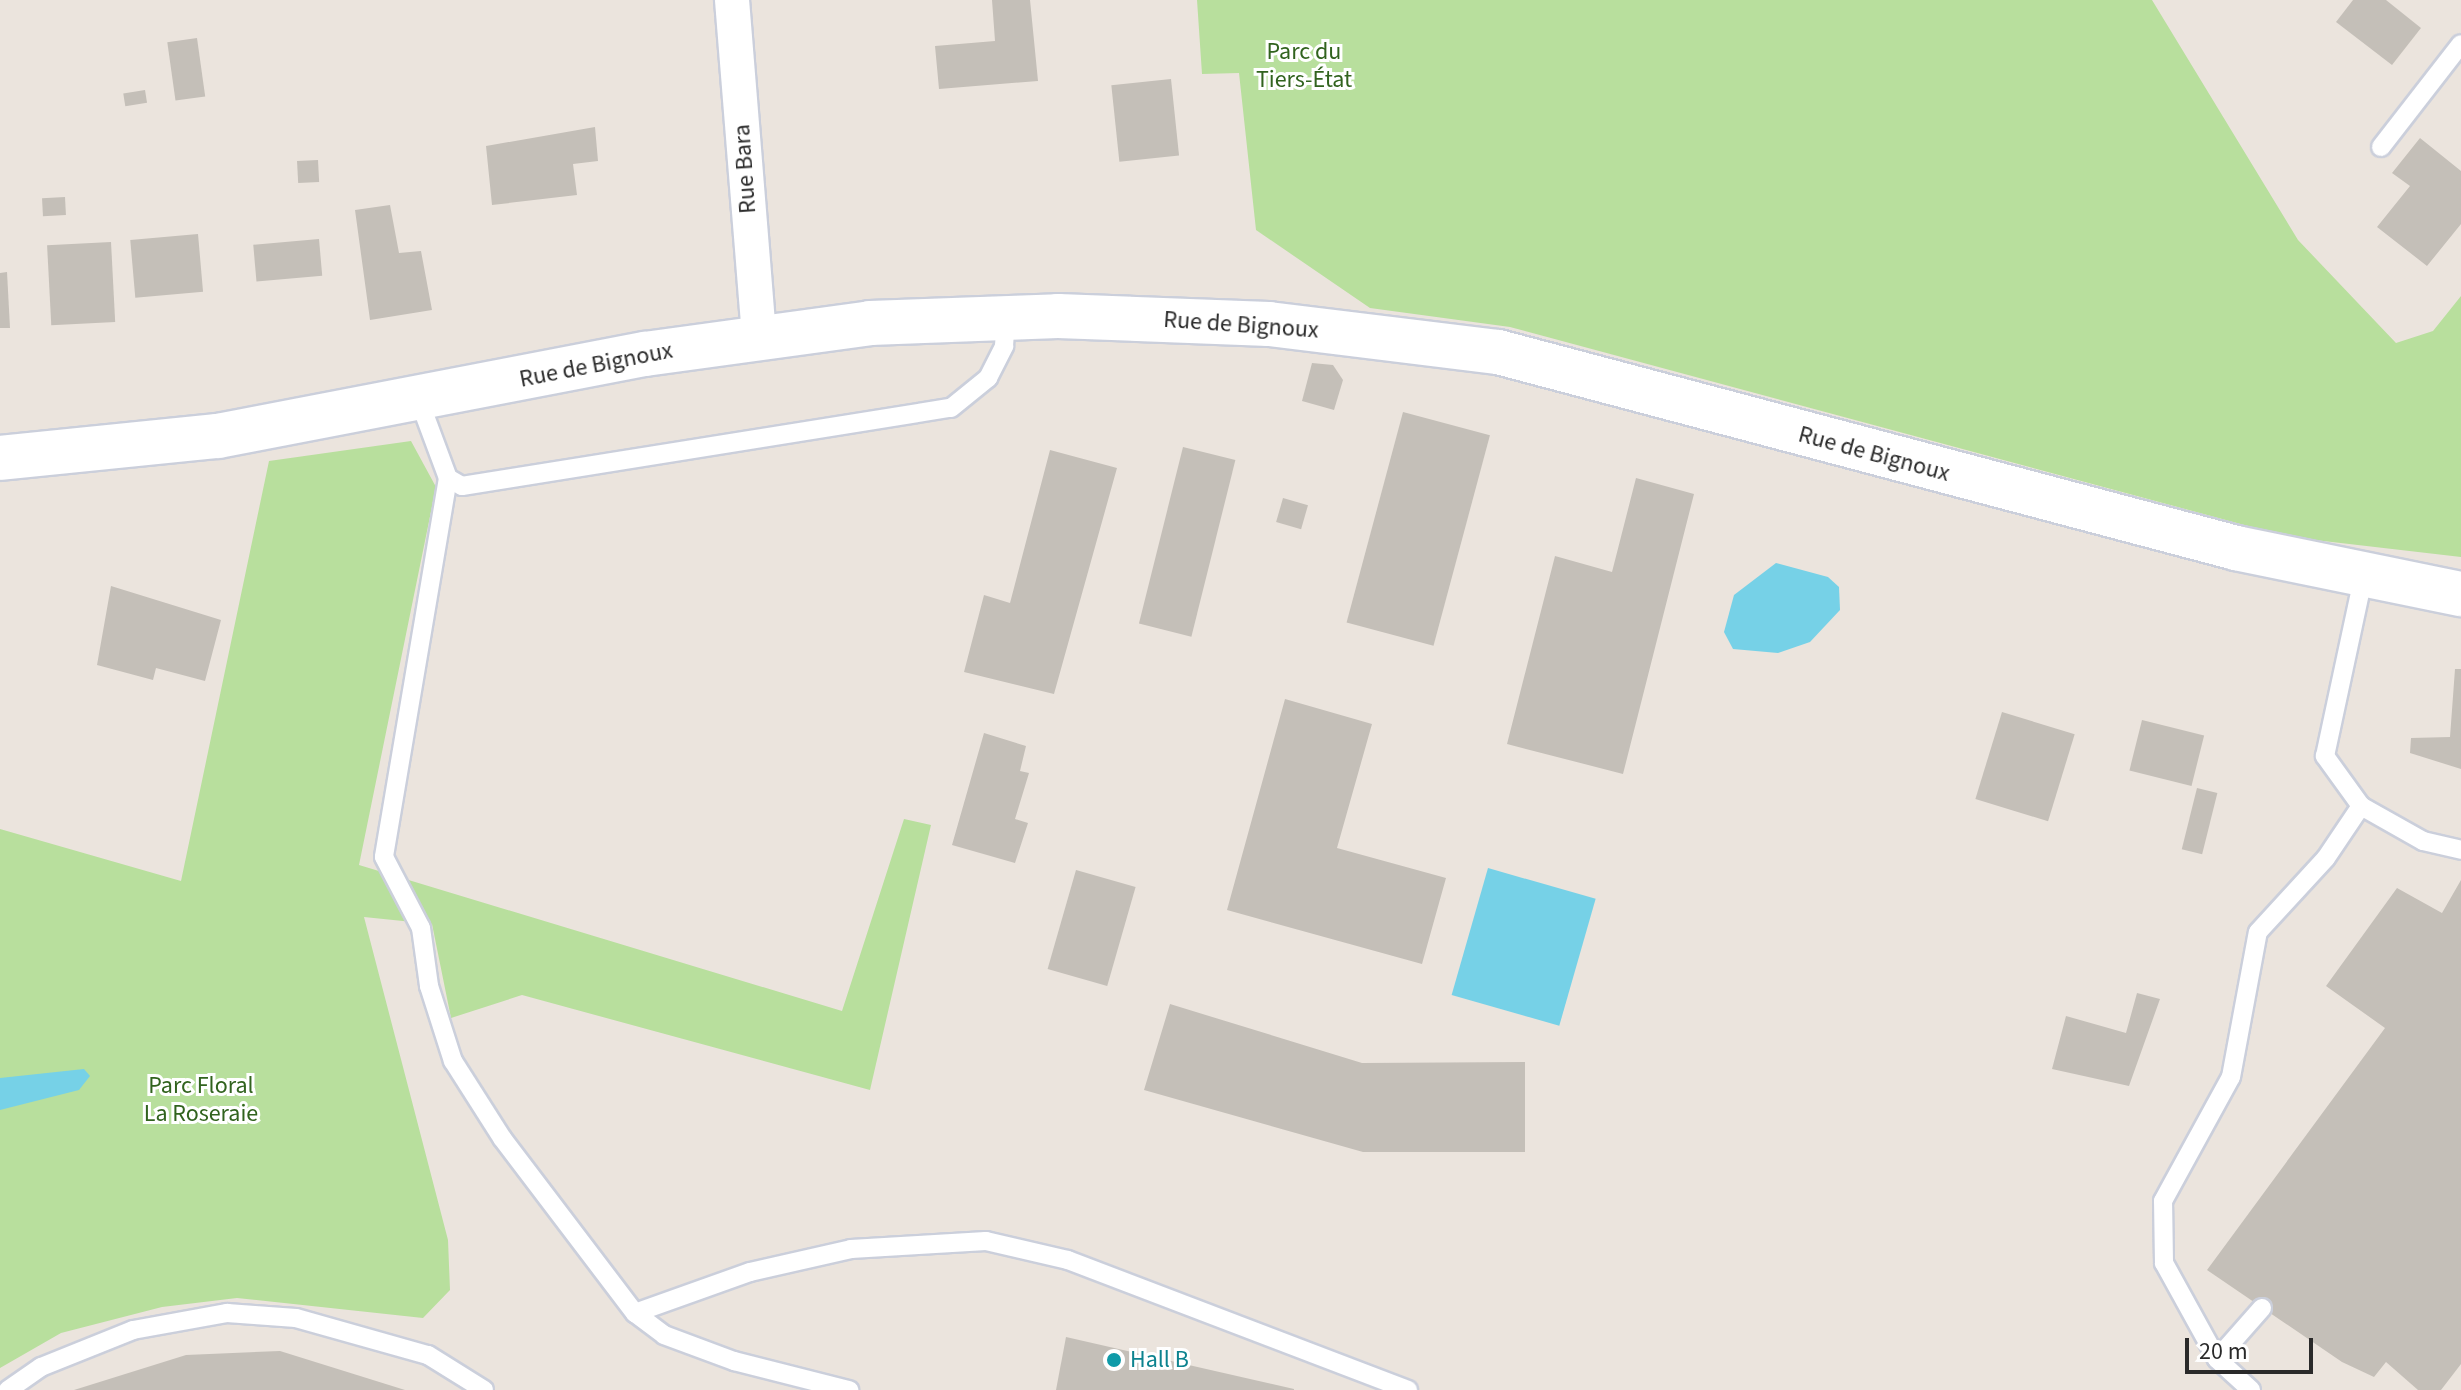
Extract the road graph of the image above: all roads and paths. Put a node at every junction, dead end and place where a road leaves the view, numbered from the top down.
1 (732, 0) edge
2 (2461, 44) edge
3 (2381, 147) dead end
4 (1006, 317) junction
5 (759, 337) junction
6 (419, 400) junction
7 (0, 458) edge
8 (448, 478) junction
9 (2363, 578) junction
10 (2461, 594) edge
11 (2361, 806) junction
12 (2461, 850) edge
13 (2262, 1308) dead end
14 (635, 1313) junction
15 (2217, 1359) junction
16 (8, 1390) edge
17 (484, 1390) edge
18 (849, 1390) edge
19 (1408, 1390) edge
20 (2251, 1390) edge

1 - 5 street, Rue Bara
2 - 3 lane
4 - 5 street, Rue de Bignoux
4 - 8 lane
4 - 9 street, Rue de Bignoux
5 - 6 street, Rue de Bignoux
6 - 7 street, Rue de Bignoux
6 - 8 lane
8 - 14 lane
9 - 10 street, Rue de Bignoux
9 - 11 lane
11 - 12 lane
11 - 15 lane
13 - 15 lane
14 - 18 lane
14 - 19 lane
15 - 20 lane
16 - 17 lane

